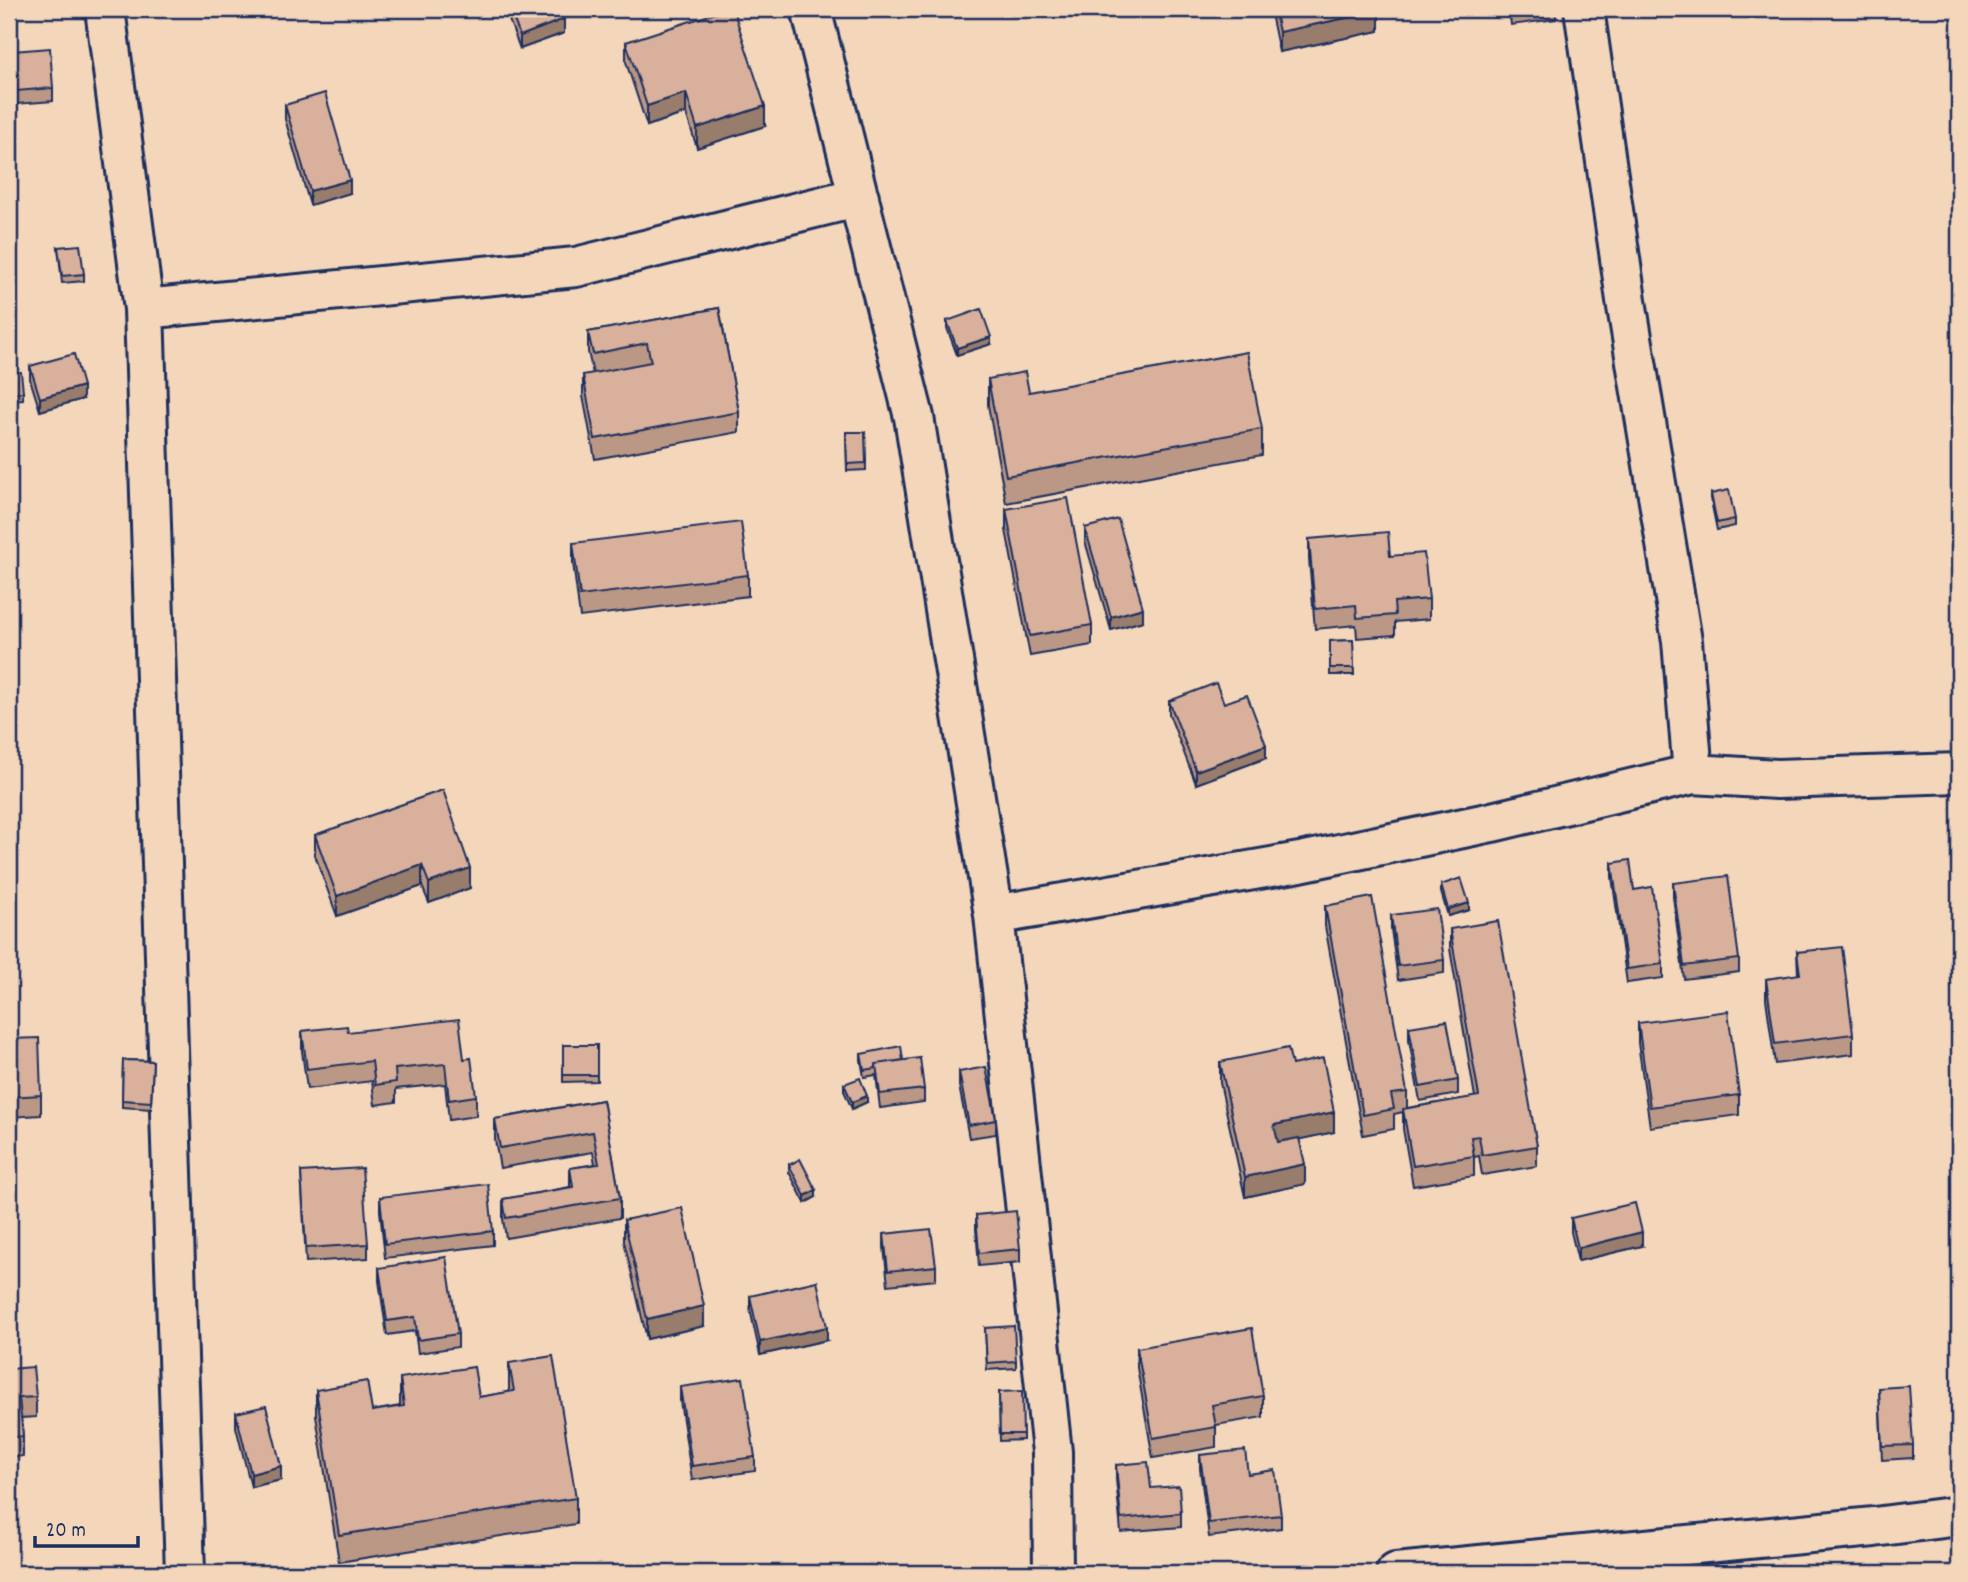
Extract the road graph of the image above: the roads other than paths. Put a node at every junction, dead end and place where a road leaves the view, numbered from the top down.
1 (104, 9) edge
2 (811, 9) edge
3 (1584, 9) edge
4 (859, 197) junction
5 (144, 309) junction
6 (1959, 773) edge
7 (1693, 774) junction
8 (994, 915) junction
9 (1959, 1516) edge
10 (185, 1573) edge
11 (1053, 1573) edge
12 (1396, 1573) edge

1 - 5 street
2 - 4 street
3 - 7 street
4 - 5 street
4 - 8 street
5 - 10 street
6 - 7 street
7 - 8 street
8 - 11 street
9 - 12 street

